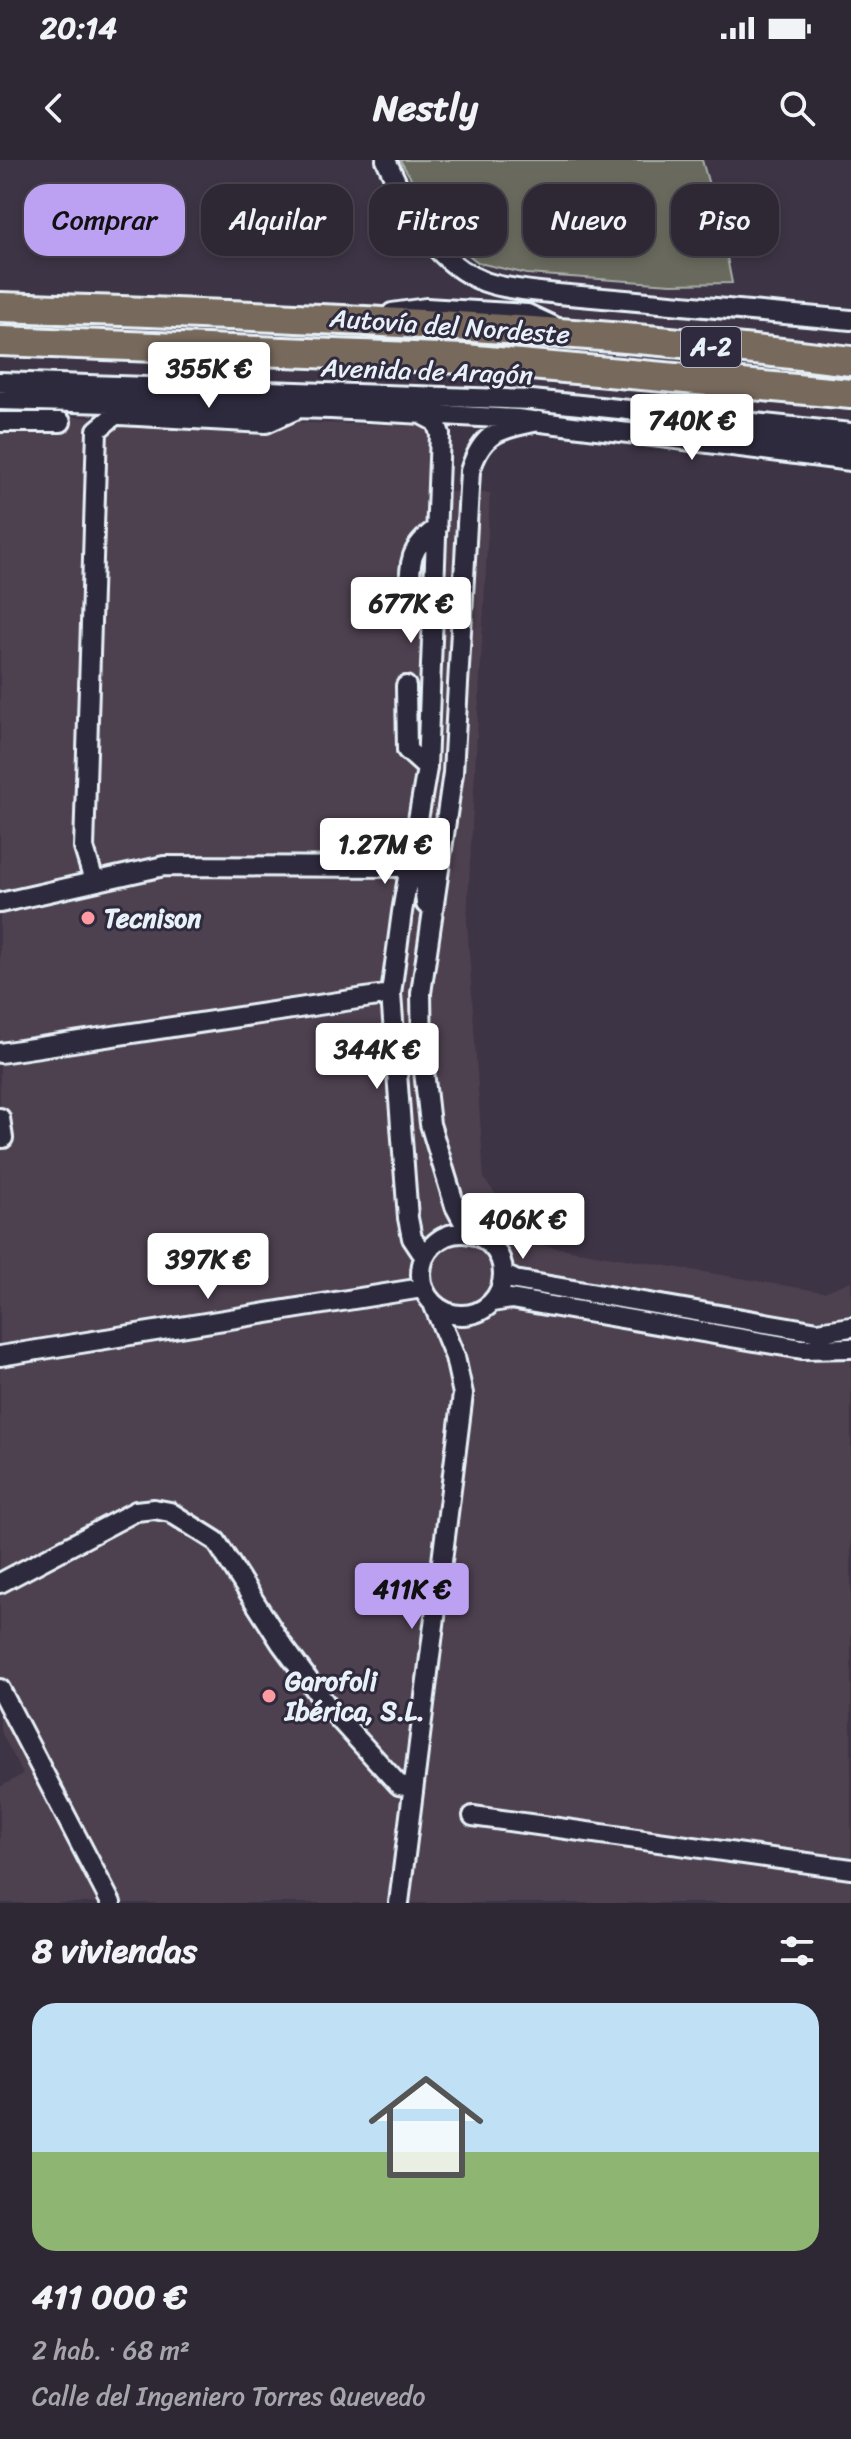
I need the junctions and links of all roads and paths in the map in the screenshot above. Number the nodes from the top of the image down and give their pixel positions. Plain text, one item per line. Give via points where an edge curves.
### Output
1 (386, 160) edge
2 (0, 307) edge
3 (851, 320) edge
4 (0, 341) edge
5 (851, 361) edge
6 (0, 382) edge
7 (851, 394) edge
8 (0, 400) edge
9 (532, 400) junction
10 (108, 409) junction
11 (419, 413) junction
12 (538, 421) junction
13 (0, 422) edge
14 (61, 422) dead end
15 (851, 433) edge
16 (851, 447) edge
17 (851, 461) edge
18 (437, 528) junction
19 (410, 608) dead end
20 (406, 686) dead end
21 (427, 768) junction
22 (409, 867) junction
23 (94, 881) junction
24 (0, 903) edge
25 (428, 936) junction
26 (391, 994) junction
27 (0, 1053) edge
28 (0, 1118) edge
29 (3, 1138) dead end
30 (470, 1234) junction
31 (424, 1256) junction
32 (503, 1274) junction
33 (422, 1288) junction
34 (492, 1302) junction
35 (434, 1306) junction
36 (472, 1314) junction
37 (851, 1327) edge
38 (851, 1348) edge
39 (0, 1356) edge
40 (455, 1357) junction
41 (0, 1583) edge
42 (0, 1689) edge
43 (413, 1787) junction
44 (473, 1816) dead end
45 (851, 1869) edge
46 (111, 1903) edge
47 (399, 1903) edge

1 - 3 street via 418,226 436,250 485,282 558,294
2 - 5 highway, Autovía del Nordeste / A-2 via 352,319
4 - 7 highway, Autovía del Nordeste / A-2 via 465,359
6 - 9 street, Avenida de Aragón
8 - 10 street
9 - 15 street, Avenida de Aragón
9 - 16 street
10 - 11 street
10 - 23 street via 97,430 84,848
11 - 12 street
11 - 18 street via 436,422 440,434
12 - 17 street
12 - 25 street via 489,436 470,471 453,773
13 - 14 street
18 - 19 street via 415,547
18 - 21 street
20 - 21 street via 407,750
21 - 22 street
22 - 23 street via 164,866
22 - 25 street via 423,871
22 - 26 street
23 - 24 street
25 - 30 street via 421,993 430,1124 455,1206
26 - 27 street
26 - 31 street via 408,1218 412,1238
28 - 29 street
30 - 31 street via 438,1240
30 - 32 street via 497,1252
31 - 33 street
32 - 34 street
32 - 37 street via 818,1332
33 - 35 street
33 - 39 street
34 - 36 street
34 - 38 street via 511,1299 802,1349
35 - 36 street via 448,1314
35 - 40 street
36 - 40 street
40 - 43 street via 463,1394
41 - 43 street via 136,1511 170,1512 216,1541 329,1708 399,1785
42 - 46 street
43 - 47 street
44 - 45 street

